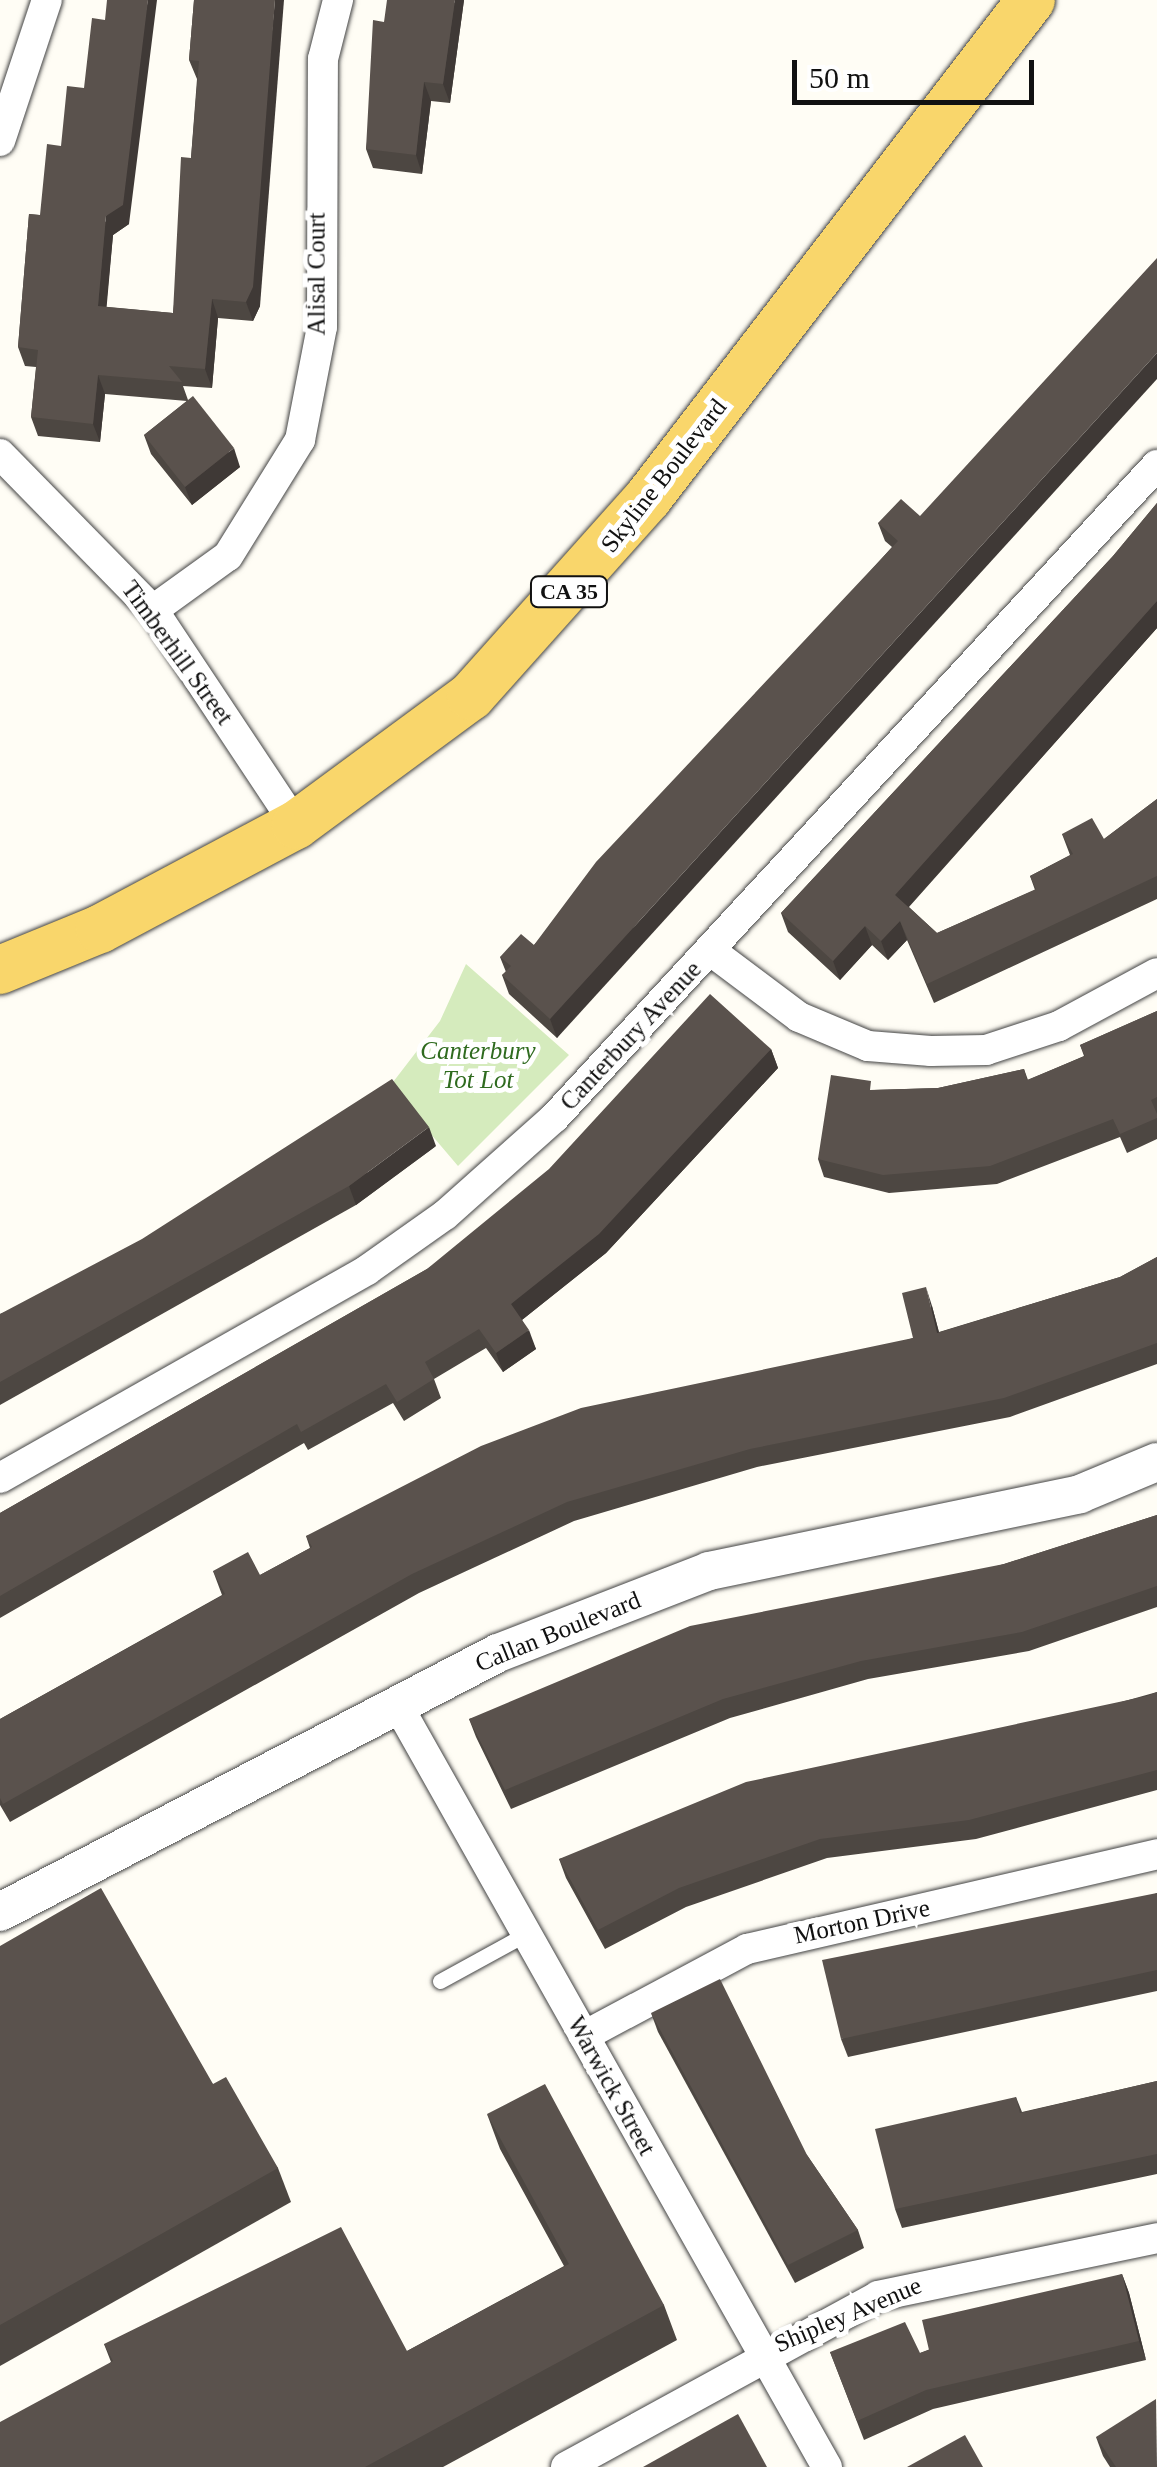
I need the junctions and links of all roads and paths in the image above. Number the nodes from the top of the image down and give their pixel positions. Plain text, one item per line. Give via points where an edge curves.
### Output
1 (48, 0) edge
2 (338, 0) edge
3 (1031, 0) edge
4 (0, 141) edge
5 (0, 454) edge
6 (1157, 465) edge
7 (153, 610) junction
8 (296, 825) junction
9 (712, 952) junction
10 (0, 970) edge
11 (1157, 973) edge
12 (1157, 1462) edge
13 (0, 1478) edge
14 (398, 1704) junction
15 (1157, 1854) edge
16 (2, 1905) edge
17 (526, 1934) junction
18 (440, 1981) dead end
19 (584, 2036) junction
20 (1157, 2238) edge
21 (761, 2352) junction
22 (566, 2467) edge
23 (827, 2467) edge

1 - 4 street
2 - 7 street, Alisal Court via 323,59 322,326 300,440 228,556
3 - 8 main road, Skyline Boulevard / CA 35 via 562,600 470,696
5 - 7 street, Timberhill Street
6 - 9 street, Canterbury Avenue
7 - 8 street, Timberhill Street
8 - 10 main road, Skyline Boulevard / CA 35 via 100,929
9 - 11 street via 799,1016 868,1046 931,1051 986,1050 1060,1026
9 - 13 street, Canterbury Avenue via 554,1118 445,1215 367,1270
12 - 14 street, Callan Boulevard via 1080,1494 710,1571 498,1653
14 - 16 street, Callan Boulevard
14 - 17 street, Warwick Street
15 - 19 street, Morton Drive via 747,1948
17 - 18 lane
17 - 19 street, Warwick Street
19 - 21 street, Warwick Street
20 - 21 street, Shipley Avenue via 928,2280
21 - 22 street, Shipley Avenue
21 - 23 street, Warwick Street

